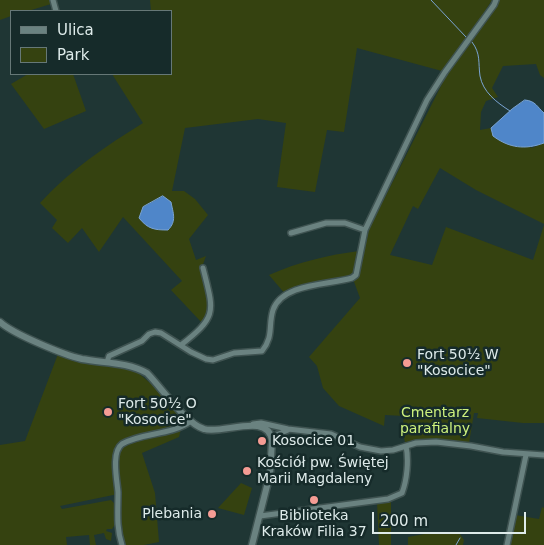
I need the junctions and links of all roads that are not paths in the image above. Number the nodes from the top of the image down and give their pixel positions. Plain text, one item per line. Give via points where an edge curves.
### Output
1 (496, 0) edge
2 (365, 230) junction
3 (291, 233) dead end
4 (203, 268) dead end
5 (0, 322) edge
6 (180, 345) junction
7 (107, 362) junction
8 (191, 421) junction
9 (252, 424) junction
10 (288, 429) junction
11 (272, 437) junction
12 (406, 446) junction
13 (526, 455) junction
14 (544, 455) edge
15 (260, 516) junction
16 (122, 545) edge
17 (252, 545) edge
18 (507, 545) edge

1 - 2 street via 427,100
2 - 3 street via 345,223 326,223
2 - 6 street via 356,275 300,288 284,297 273,310 269,341 262,351 234,353 213,360 200,357
4 - 6 street via 212,309 202,328
5 - 7 street via 15,333 80,359
6 - 7 street via 155,332 109,356
7 - 8 street via 147,373
8 - 9 street via 204,430 214,431
8 - 16 street via 182,427 134,440 118,448 117,522
9 - 10 street
9 - 11 street via 262,427
10 - 11 street
10 - 12 street via 331,434 371,449 393,450
11 - 15 street via 270,474
12 - 13 street via 446,443
12 - 15 street via 408,453 402,493 388,499
13 - 14 street
13 - 18 street
15 - 17 street

